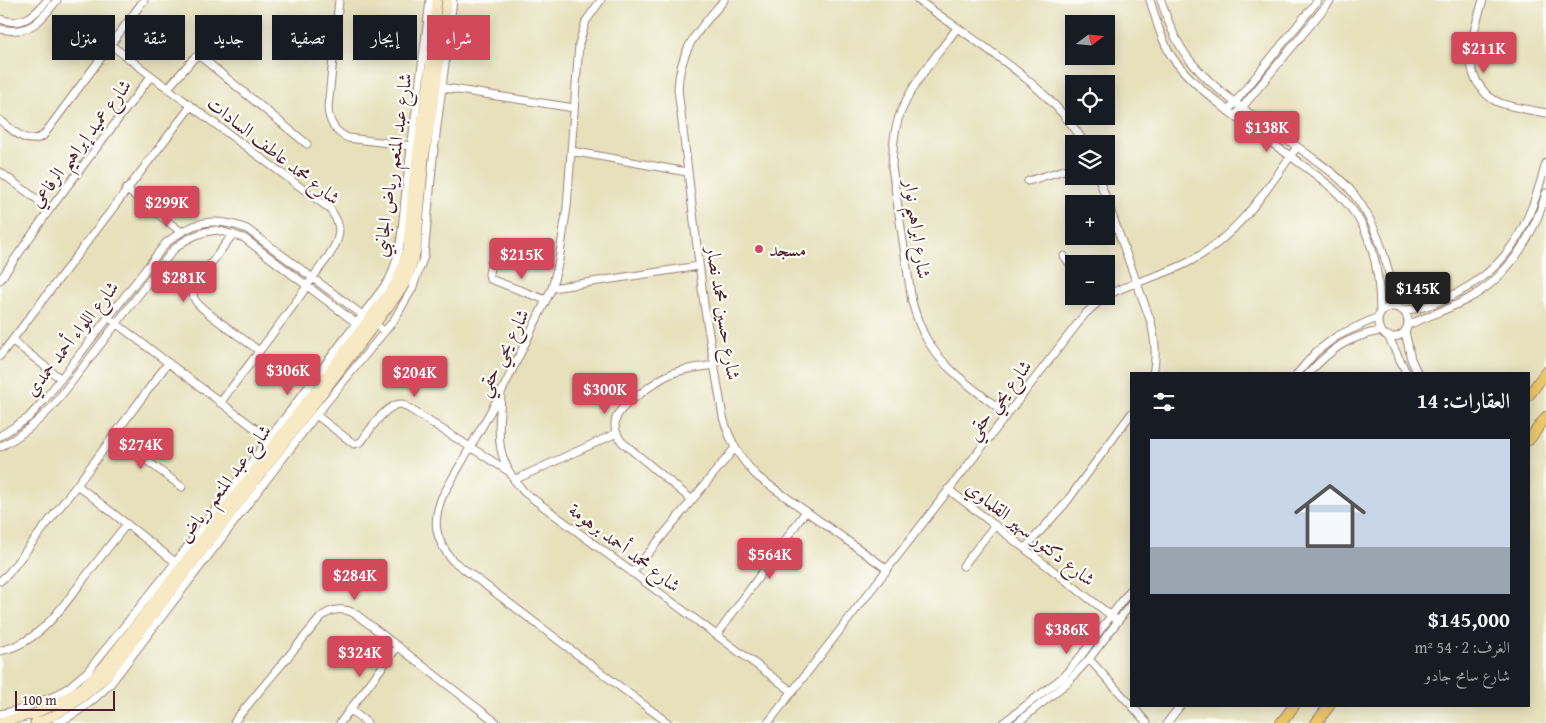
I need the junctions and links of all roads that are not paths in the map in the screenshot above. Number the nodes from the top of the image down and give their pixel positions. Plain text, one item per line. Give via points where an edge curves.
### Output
1 (47, 0) edge
2 (57, 0) edge
3 (144, 0) edge
4 (339, 0) edge
5 (430, 0) edge
6 (437, 0) edge
7 (446, 0) edge
8 (453, 0) edge
9 (601, 0) edge
10 (724, 0) edge
11 (918, 0) edge
12 (1150, 0) edge
13 (1161, 0) edge
14 (1317, 0) edge
15 (1331, 0) edge
16 (1483, 0) edge
17 (1326, 6) junction
18 (0, 19) edge
19 (958, 28) junction
20 (0, 29) edge
21 (115, 40) edge
22 (115, 48) edge
23 (100, 60) edge
24 (151, 76) junction
25 (439, 87) junction
26 (168, 88) junction
27 (1234, 102) junction
28 (191, 106) junction
29 (1242, 107) junction
30 (574, 108) junction
31 (1228, 111) junction
32 (1546, 113) edge
33 (1235, 116) junction
34 (0, 120) edge
35 (1078, 135) edge
36 (306, 144) dead end
37 (412, 146) junction
38 (1296, 146) junction
39 (572, 151) junction
40 (1290, 156) junction
41 (1546, 163) edge
42 (1065, 170) edge
43 (0, 172) edge
44 (687, 172) junction
45 (1028, 181) dead end
46 (1101, 185) edge
47 (126, 189) junction
48 (1546, 193) edge
49 (50, 209) junction
50 (180, 231) junction
51 (234, 234) junction
52 (491, 263) dead end
53 (699, 266) junction
54 (313, 278) junction
55 (0, 280) edge
56 (1137, 283) junction
57 (308, 286) junction
58 (408, 287) junction
59 (552, 288) junction
60 (1115, 291) edge
61 (1393, 291) junction
62 (1380, 296) junction
63 (546, 300) junction
64 (1092, 305) edge
65 (1400, 308) junction
66 (1379, 316) junction
67 (109, 318) junction
68 (368, 319) junction
69 (117, 324) junction
70 (362, 327) junction
71 (1406, 328) junction
72 (1380, 330) junction
73 (384, 331) junction
74 (1388, 336) junction
75 (377, 339) junction
76 (13, 341) junction
77 (1408, 349) junction
78 (259, 351) junction
79 (1396, 353) junction
80 (0, 356) edge
81 (168, 363) junction
82 (715, 365) junction
83 (1153, 372) edge
84 (1299, 372) edge
85 (1310, 372) edge
86 (1406, 372) edge
87 (1417, 372) edge
88 (1546, 372) edge
89 (340, 378) junction
90 (61, 379) junction
91 (501, 393) junction
92 (1530, 393) edge
93 (220, 402) junction
94 (1006, 414) junction
95 (316, 415) junction
96 (1130, 416) edge
97 (1546, 417) edge
98 (617, 433) junction
99 (0, 436) edge
100 (114, 436) junction
101 (268, 439) junction
102 (1530, 439) edge
103 (470, 446) junction
104 (0, 447) edge
105 (734, 449) junction
106 (508, 472) junction
107 (514, 480) junction
108 (77, 485) junction
109 (182, 487) dead end
110 (948, 489) junction
111 (692, 500) junction
112 (806, 511) junction
113 (127, 524) junction
114 (995, 525) junction
115 (1025, 548) junction
116 (963, 566) dead end
117 (887, 569) junction
118 (184, 570) junction
119 (632, 572) junction
120 (0, 581) edge
121 (1130, 589) edge
122 (1130, 605) edge
123 (1111, 615) junction
124 (1118, 621) junction
125 (717, 635) junction
126 (398, 646) junction
127 (0, 651) edge
128 (1089, 659) junction
129 (121, 664) junction
130 (1065, 680) junction
131 (793, 692) junction
132 (1130, 704) edge
133 (1133, 707) edge
134 (1179, 707) edge
135 (1293, 707) edge
136 (1328, 707) edge
137 (350, 710) junction
138 (0, 714) edge
139 (0, 722) edge
140 (38, 723) edge
141 (56, 723) edge
142 (234, 723) edge
143 (340, 723) edge
144 (368, 723) edge
145 (497, 723) edge
146 (668, 723) edge
147 (768, 723) edge
148 (1003, 723) edge
149 (1017, 723) edge
150 (1147, 723) edge
151 (1166, 723) edge
152 (1282, 723) edge
153 (1316, 723) edge

1 - 18 street via 30,18 21,22
2 - 20 street via 34,25 12,32
3 - 21 street
4 - 37 street via 328,108 331,123 348,138
5 - 37 street, شارع عبد المنعم رياض الجانبي
6 - 68 street, شارع عبد المنعم رياض via 413,183 408,248 394,286
7 - 25 street, شارع عبد المنعم رياض
8 - 25 street, شارع عبد المنعم رياض الجانبي
9 - 30 street, شارع يحي حقي via 581,32
10 - 44 street, شارع حسين محمد نصار via 692,39 679,70 679,106
11 - 19 street
12 - 31 street via 1159,30 1173,58 1198,86
13 - 27 street via 1176,38 1193,64
14 - 17 street
14 - 27 street
15 - 17 street
16 - 32 street via 1469,54 1476,83 1498,102
17 - 29 street
19 - 35 street via 1045,95
19 - 94 street, شارع ابراهيم نوار via 903,106 896,126 892,167 912,302 926,340 952,370
22 - 24 street, شارع محمد عاطف السادات
23 - 34 street via 43,136 31,140 23,138
24 - 26 street, شارع محمد عاطف السادات
24 - 49 street, شارع عميد إبراهيم الرفاعي
25 - 30 street
25 - 58 street, شارع عبد المنعم رياض via 424,158 416,250
26 - 28 street, شارع محمد عاطف السادات
26 - 36 street via 195,57 201,57
27 - 29 street
27 - 31 street
28 - 47 street
28 - 54 street, شارع محمد عاطف السادات via 336,216 339,235 336,244
29 - 33 street
29 - 38 street
30 - 39 street, شارع يحي حقي
31 - 33 street
33 - 40 street
37 - 68 street, شارع عبد المنعم رياض الجانبي via 396,265
38 - 40 street, شارع يحي حقي
38 - 61 street via 1335,175 1366,211 1377,233
39 - 44 street
39 - 59 street, شارع يحي حقي via 564,233
40 - 56 street, شارع يحي حقي via 1249,212 1221,241 1188,262
40 - 62 street via 1328,184 1358,216 1368,237
41 - 65 street via 1524,227 1497,264 1471,285 1449,297 1418,308
42 - 45 street
43 - 49 street
44 - 53 street, شارع حسين محمد نصار
46 - 56 street
47 - 50 street
47 - 76 street
48 - 71 street via 1524,244 1499,276 1470,298
49 - 55 street, شارع عميد إبراهيم الرفاعي
50 - 54 street, شارع اللواء أحمد حمدي via 203,223 232,223 255,234
50 - 67 street, شارع اللواء أحمد حمدي via 166,243
51 - 57 street, شارع اللواء أحمد حمدي
51 - 69 street, شارع اللواء أحمد حمدي via 218,230 205,232 183,242
51 - 78 street via 195,285 194,299
52 - 63 street via 490,279
53 - 59 street
53 - 82 street, شارع حسين محمد نصار
54 - 57 street, شارع محمد عاطف السادات
54 - 68 street, شارع اللواء أحمد حمدي
56 - 60 street, شارع يحي حقي
56 - 83 street via 1155,341
57 - 70 street, شارع اللواء أحمد حمدي
57 - 78 street, شارع محمد عاطف السادات
58 - 68 street, شارع عبد المنعم رياض
58 - 73 street via 394,320
59 - 63 street, شارع يحي حقي
61 - 62 street via 1388,296
61 - 65 street
62 - 66 street
63 - 91 street, شارع يحي حقي
64 - 94 street, شارع يحي حقي
65 - 66 street via 1386,308
65 - 71 street via 1407,316
66 - 72 street
66 - 84 street via 1331,339
67 - 69 street
67 - 90 street, شارع اللواء أحمد حمدي
68 - 70 street, شارع عبد المنعم رياض
68 - 73 street, شارع اللواء أحمد حمدي
69 - 81 street
69 - 104 street, شارع اللواء أحمد حمدي via 40,419 19,437
70 - 75 street, شارع اللواء أحمد حمدي
70 - 89 street, شارع عبد المنعم رياض
70 - 101 street
70 - 118 street, شارع عبد المنعم رياض
71 - 74 street via 1397,337
71 - 77 street
72 - 74 street
72 - 85 street via 1341,343
73 - 75 street
74 - 79 street
75 - 89 street
76 - 80 street
76 - 90 street
77 - 79 street
77 - 87 street
78 - 93 street, شارع محمد عاطف السادات
79 - 86 street
81 - 93 street
81 - 100 street
82 - 98 street via 681,370 658,381 621,408 615,420
82 - 105 street, شارع حسين محمد نصار via 723,417
88 - 92 main road
89 - 95 street
89 - 118 street, شارع عبد المنعم رياض
90 - 99 street, شارع اللواء أحمد حمدي via 28,418
91 - 103 street, شارع يحي حقي
91 - 106 street, شارع محمد أحمد برهومة via 498,437
93 - 101 street
94 - 110 street, شارع يحي حقي
95 - 103 street via 357,444 390,407 402,404
95 - 118 street
96 - 115 street via 1065,504
97 - 102 main road
98 - 107 street
98 - 111 street via 626,445
100 - 108 street
100 - 109 street
101 - 118 street
103 - 106 street
103 - 146 street, شارع يحي حقي via 437,510 438,537 444,550 452,560
105 - 111 street
105 - 112 street, شارع حسين محمد نصار via 758,477
106 - 107 street, شارع محمد أحمد برهومة
107 - 119 street, شارع محمد أحمد برهومة via 524,492
108 - 113 street
108 - 120 street
110 - 114 street, شارع دكتور سهير القلماوي
110 - 117 street, شارع يحي حقي
111 - 119 street
112 - 117 street, شارع حسين محمد نصار
112 - 125 street
113 - 118 street
113 - 127 street via 50,622 16,646
114 - 115 street, شارع دكتور سهير القلماوي
114 - 116 street
115 - 123 street, شارع دكتور سهير القلماوي
117 - 131 street, شارع يحي حقي
118 - 129 street, شارع عبد المنعم رياض
118 - 138 street via 79,680 44,700
118 - 139 street, شارع عبد المنعم رياض via 83,687 47,708
119 - 125 street, شارع محمد أحمد برهومة
121 - 123 street
122 - 124 street
123 - 124 street, شارع دكتور سهير القلماوي
123 - 130 street
124 - 128 street
125 - 131 street, شارع محمد أحمد برهومة
126 - 137 street
126 - 142 street via 353,612 344,609 329,611
126 - 145 street
128 - 130 street
128 - 132 street
129 - 140 street, شارع عبد المنعم رياض via 65,710
129 - 141 street via 112,683 96,698
130 - 148 street
130 - 149 street
131 - 147 street, شارع يحي حقي
133 - 150 street
134 - 151 street
135 - 152 main road
136 - 153 main road
137 - 143 street
137 - 144 street

